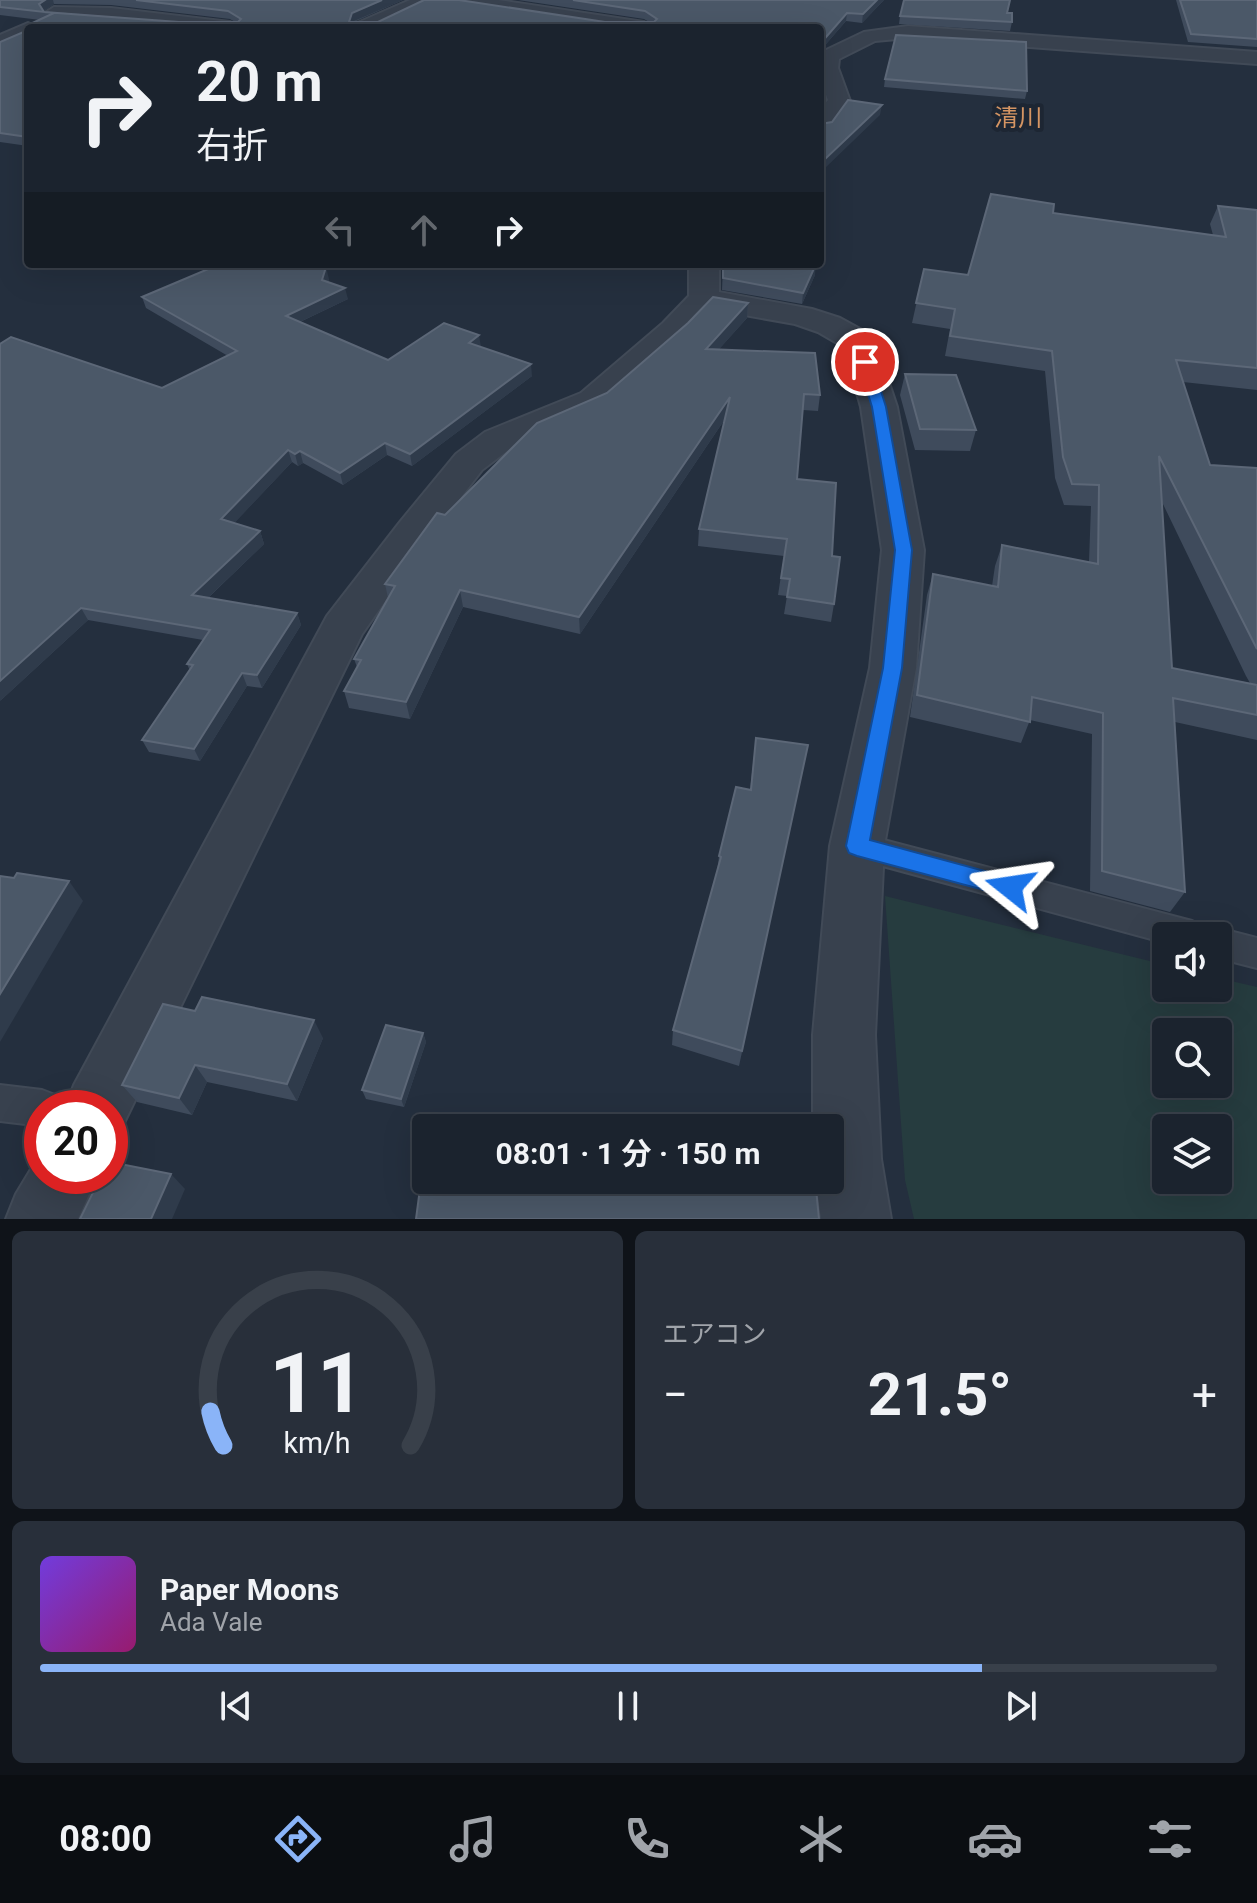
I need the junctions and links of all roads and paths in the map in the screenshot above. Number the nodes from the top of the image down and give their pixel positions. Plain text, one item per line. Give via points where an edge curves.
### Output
1 (426, 0) edge
2 (461, 0) edge
3 (61, 6) edge
4 (35, 24) edge
5 (196, 24) edge
6 (371, 24) edge
7 (618, 24) edge
8 (24, 31) edge
9 (0, 43) edge
10 (824, 55) edge
11 (1257, 58) edge
12 (824, 120) edge
13 (704, 281) edge
14 (857, 846) junction
15 (1152, 925) edge
16 (1232, 947) edge
17 (1257, 953) edge
18 (106, 1090) edge
19 (0, 1103) edge
20 (24, 1106) edge
21 (54, 1194) edge
22 (41, 1219) edge
23 (856, 1219) edge

1 - 6 street
2 - 7 street
3 - 4 street
3 - 5 street
8 - 9 street
10 - 11 street via 871,36 908,32
10 - 12 street via 839,101
13 - 14 street via 850,337 865,362 879,407 903,550 893,668
13 - 18 street via 664,339 593,400 498,440 469,462 343,627
14 - 15 lane
14 - 23 street via 844,1035 847,1159
16 - 17 lane
19 - 20 lane
21 - 22 street

